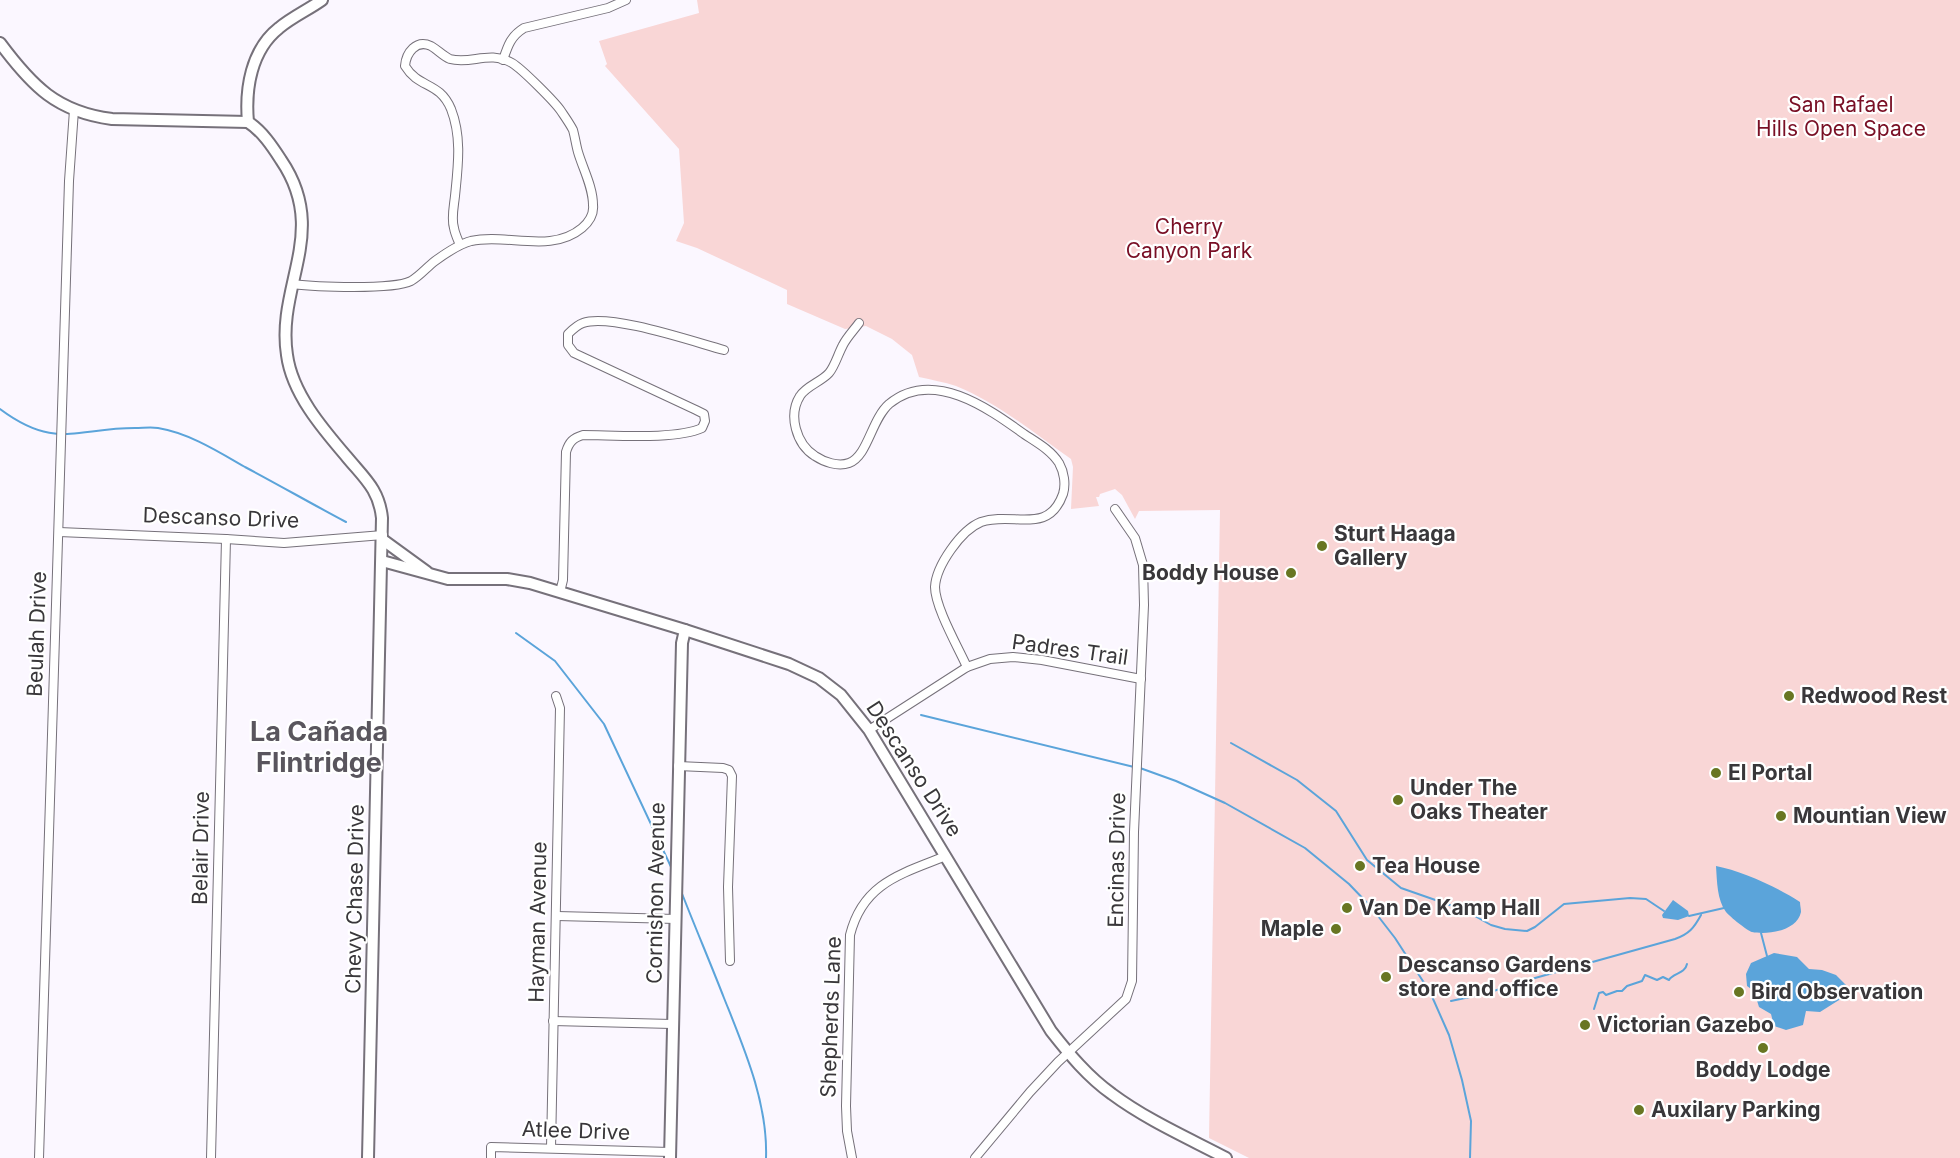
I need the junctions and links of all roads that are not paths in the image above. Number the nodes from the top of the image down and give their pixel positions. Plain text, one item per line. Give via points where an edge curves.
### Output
1 (322, 0) edge
2 (626, 0) edge
3 (0, 43) edge
4 (503, 60) junction
5 (74, 110) junction
6 (248, 122) junction
7 (460, 245) junction
8 (293, 284) junction
9 (859, 323) dead end
10 (724, 350) dead end
11 (1114, 509) dead end
12 (59, 532) junction
13 (226, 538) junction
14 (383, 538) junction
15 (382, 561) junction
16 (427, 572) junction
17 (560, 592) junction
18 (685, 630) junction
19 (968, 667) junction
20 (1142, 679) junction
21 (556, 696) dead end
22 (869, 730) junction
23 (678, 766) junction
24 (946, 856) junction
25 (556, 916) junction
26 (676, 919) junction
27 (730, 961) dead end
28 (553, 1021) junction
29 (672, 1024) junction
30 (1068, 1053) junction
31 (551, 1148) junction
32 (670, 1155) edge
33 (39, 1158) edge
34 (211, 1158) edge
35 (368, 1158) edge
36 (491, 1158) edge
37 (852, 1158) edge
38 (975, 1158) edge
39 (1226, 1158) edge

1 - 6 street via 279,28 264,45 248,82
2 - 4 street via 524,28 509,42
3 - 5 street via 26,75 59,103
4 - 7 street via 453,60 425,44 415,46 405,58 409,73 444,96 458,134 453,227
4 - 7 street via 522,71 560,108 572,129 594,206 582,228 568,237 484,240
5 - 6 street via 112,119
5 - 12 street, Beulah Drive
6 - 8 street, Chevy Chase Drive via 285,165 298,197 302,237
7 - 8 street via 401,284
8 - 14 street, Chevy Chase Drive via 285,340 295,382 320,422 372,485 380,504
9 - 19 street via 830,373 801,394 795,426 807,451 821,460 848,464 866,446 879,416 890,404 904,394 938,390 978,404 1007,421 1048,451 1064,476 1065,490 1053,513 1043,518 980,523 956,543 943,563 936,584 938,601
10 - 17 street via 608,321 584,322 568,334 568,345 574,353 704,414 705,421 702,428 693,432 583,435 569,443
11 - 20 street, Encinas Drive via 1135,538 1143,565
12 - 13 street, Descanso Drive
12 - 33 street, Beulah Drive
13 - 14 street, Descanso Drive via 284,543
13 - 34 street, Belair Drive
14 - 15 street, Chevy Chase Drive
14 - 16 street
15 - 16 street, Descanso Drive
15 - 35 street, Chevy Chase Drive
16 - 17 street, Descanso Drive via 448,579 520,580
17 - 18 street, Descanso Drive
18 - 22 street, Descanso Drive via 789,664 819,678 841,695
18 - 23 street, Cornishon Avenue
19 - 20 street, Padres Trail via 990,659 1013,657
19 - 22 street, Padres Trail
20 - 30 street, Encinas Drive via 1132,981 1126,999
21 - 25 street, Hayman Avenue via 560,708
22 - 24 street, Descanso Drive
23 - 26 street, Cornishon Avenue
23 - 27 street via 723,768 732,776
24 - 30 street, Descanso Drive
24 - 37 street, Shepherds Lane via 878,888 868,896 855,918 850,935 846,1106
25 - 26 street
25 - 28 street, Hayman Avenue
26 - 29 street, Cornishon Avenue
28 - 29 street
28 - 31 street, Hayman Avenue
29 - 32 street, Cornishon Avenue
30 - 38 street, Encinas Drive
30 - 39 street, Descanso Drive via 1110,1093
31 - 32 street, Atlee Drive
31 - 36 street, Atlee Drive via 491,1147

